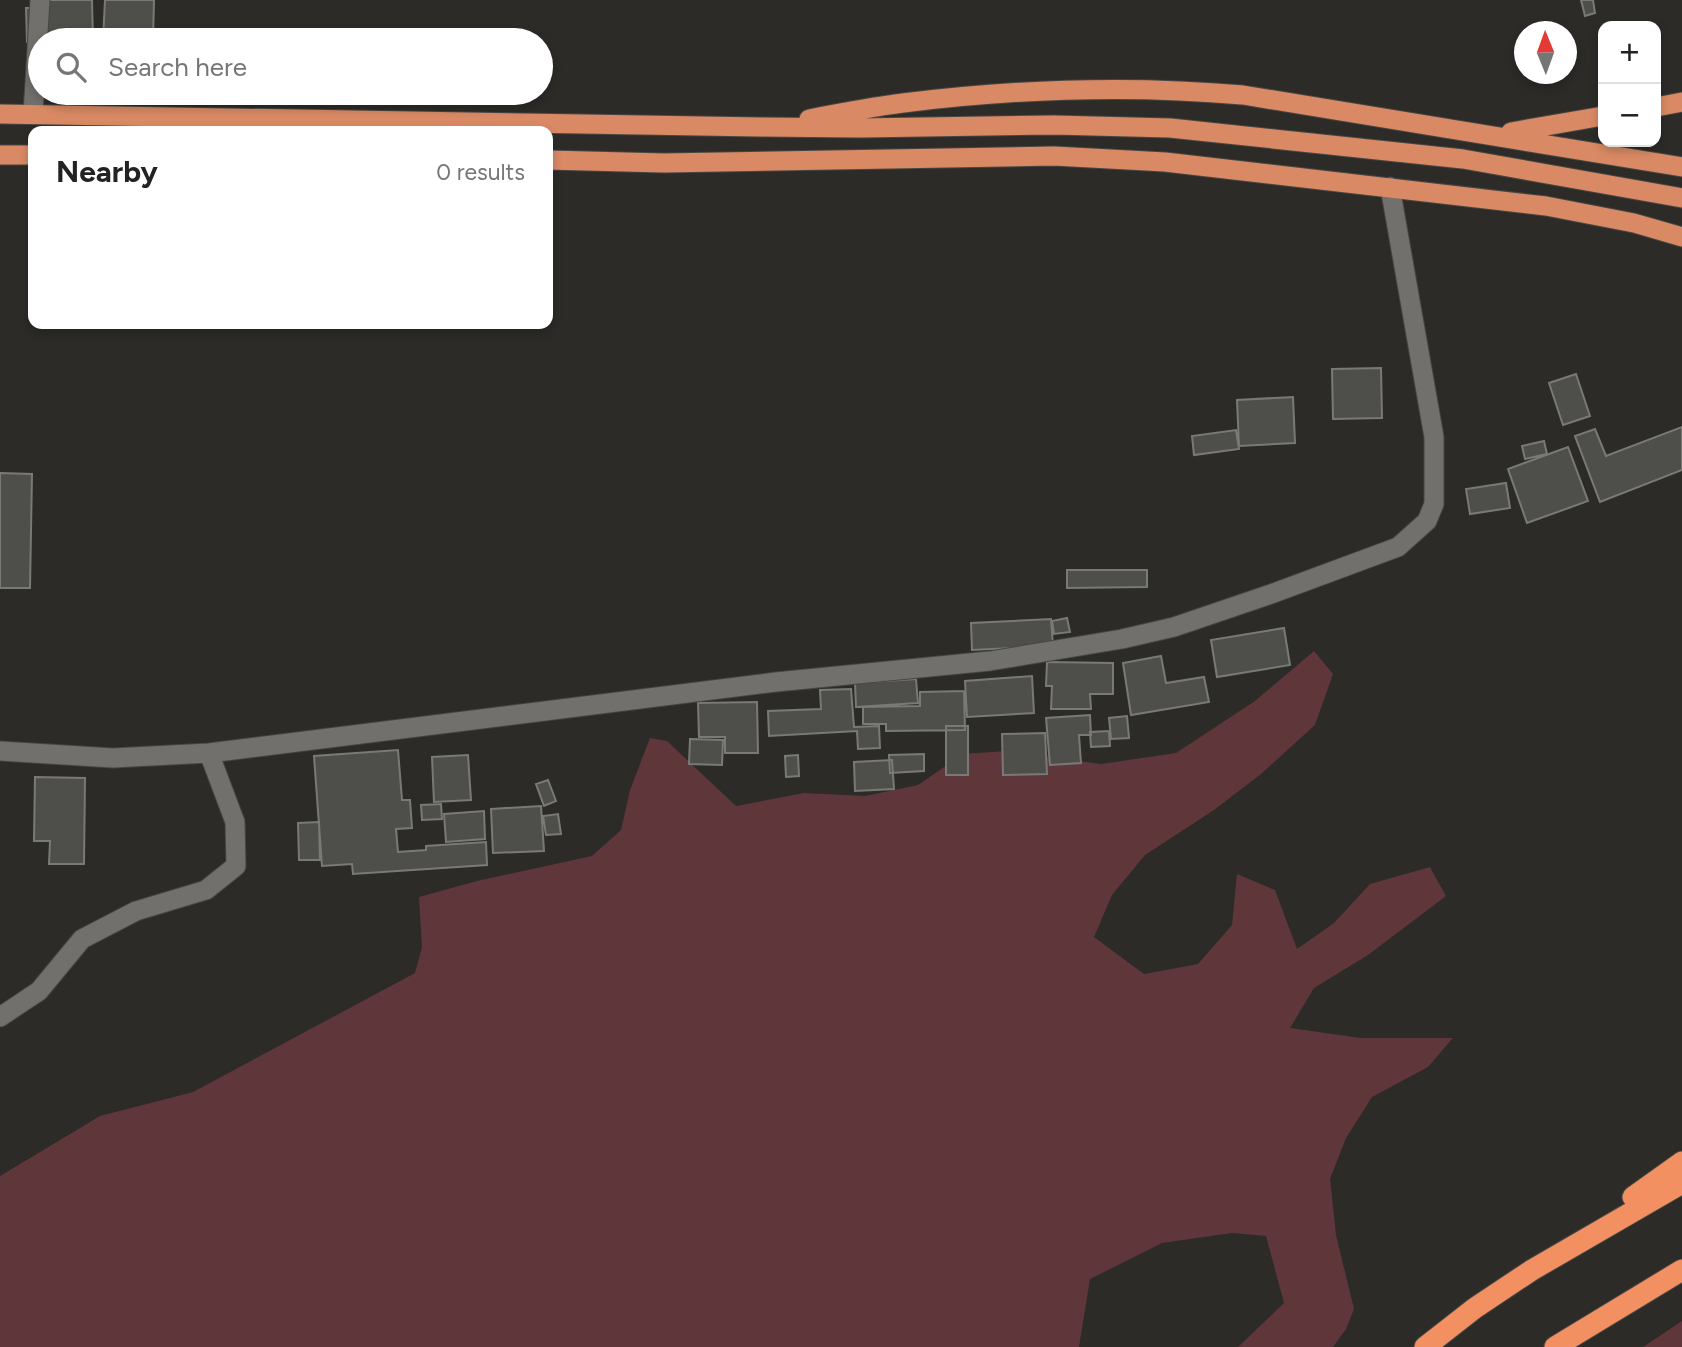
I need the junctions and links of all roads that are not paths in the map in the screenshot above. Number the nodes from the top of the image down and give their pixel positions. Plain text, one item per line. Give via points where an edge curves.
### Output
1 (40, 0) edge
2 (38, 28) edge
3 (1682, 102) edge
4 (34, 105) edge
5 (1661, 106) edge
6 (0, 114) edge
7 (33, 114) junction
8 (1598, 117) edge
9 (760, 127) junction
10 (1496, 135) junction
11 (0, 155) edge
12 (28, 155) edge
13 (553, 160) edge
14 (1682, 167) edge
15 (1390, 187) junction
16 (1682, 198) edge
17 (1682, 237) edge
18 (0, 751) edge
19 (209, 752) junction
20 (0, 1017) edge
21 (1682, 1162) edge
22 (1682, 1182) edge
23 (1532, 1270) junction
24 (1682, 1270) edge
25 (1425, 1347) edge
26 (1555, 1347) edge

1 - 2 street
3 - 5 highway
4 - 7 street
6 - 7 highway
7 - 9 highway
8 - 10 highway
9 - 10 highway via 904,103 1136,89 1243,95
9 - 16 highway via 1170,128 1463,159
10 - 14 highway
11 - 12 highway
13 - 15 highway via 1094,158
15 - 17 highway via 1546,206
15 - 19 street via 1435,457 1434,504 1427,521 1398,547 1174,627 1065,650
18 - 19 street via 113,758
19 - 20 street via 235,822 236,866 206,890 136,911 82,939 39,991
21 - 23 highway
22 - 23 highway
23 - 25 highway
24 - 26 highway

